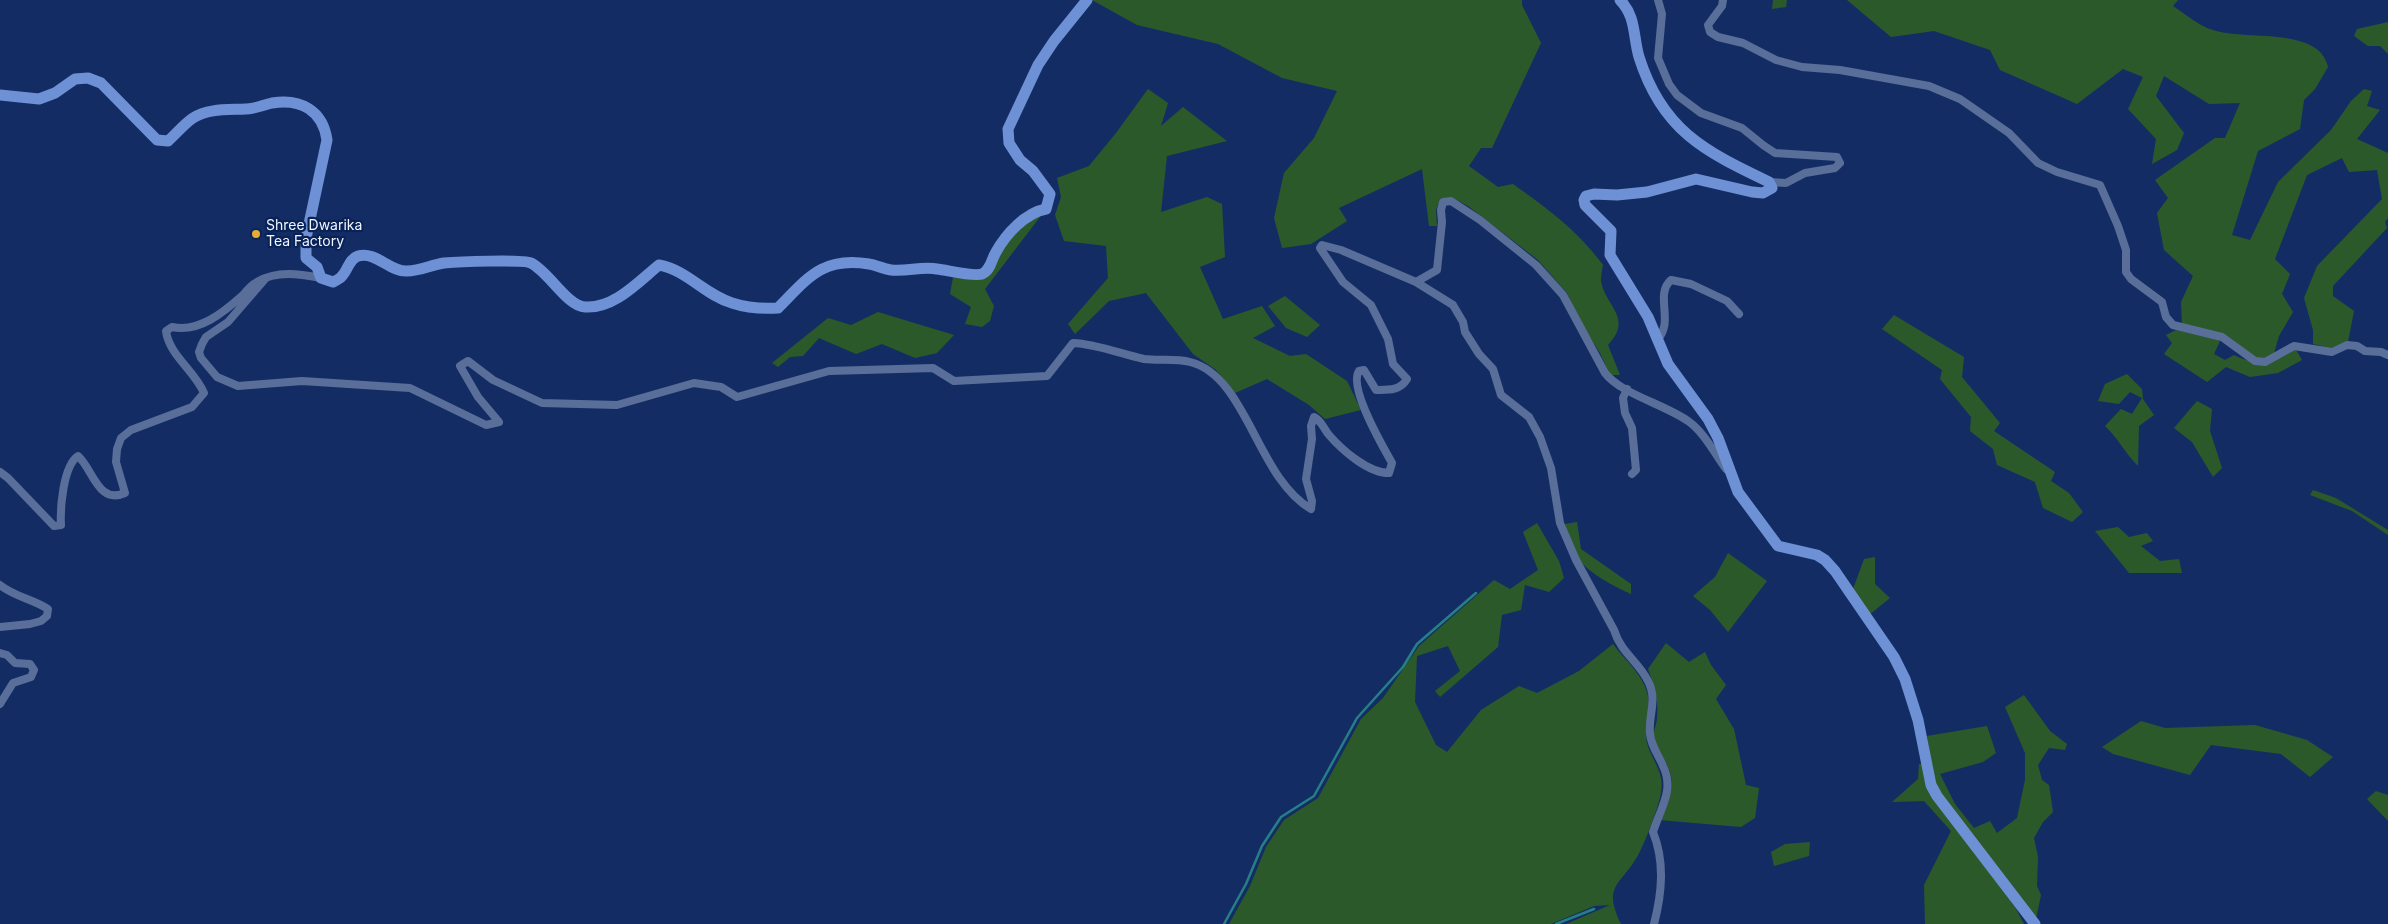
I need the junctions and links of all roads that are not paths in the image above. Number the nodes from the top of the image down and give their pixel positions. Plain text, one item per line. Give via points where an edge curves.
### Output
1 (1087, 0) edge
2 (1620, 0) edge
3 (1658, 0) edge
4 (1723, 0) edge
5 (0, 95) edge
6 (1769, 182) junction
7 (266, 278) junction
8 (321, 278) junction
9 (1416, 282) junction
10 (1738, 314) dead end
11 (1657, 340) junction
12 (2388, 355) edge
13 (1627, 389) junction
14 (0, 472) edge
15 (1632, 474) dead end
16 (1732, 476) junction
17 (0, 585) edge
18 (0, 628) edge
19 (0, 652) edge
20 (0, 704) edge
21 (1654, 924) edge
22 (2035, 924) edge

1 - 8 street via 1038,65 1008,129 1009,144 1050,194 1046,209 1034,211 1008,234 988,270 980,275 932,268 892,270 842,262 821,269 803,281 778,308 755,309 730,303 673,268 659,265 618,298 598,307 583,307 567,297 545,272 528,261 444,263 418,271 399,272 369,255 357,256 342,276 332,282
2 - 6 street via 1630,10 1636,48 1645,76 1676,125 1712,154
3 - 6 street via 1662,14 1658,58 1677,95 1701,113 1742,128 1775,152 1827,155 1837,157 1840,163 1835,168 1805,173 1786,183
4 - 12 street via 1708,25 1710,32 1718,37 1743,43 1776,60 1802,67 1840,70 1929,86 1960,99 2010,133 2038,163 2100,186 2126,250 2126,272 2162,302 2166,317 2173,325 2222,337 2255,360 2265,362 2294,346 2332,352 2347,345
5 - 8 street via 39,99 55,94 75,79 88,78 101,83 157,140 168,141 194,117 212,111 290,102 305,106 317,114 325,126 327,140 306,238 306,258 317,267
6 - 11 street via 1772,188 1764,193 1696,179 1648,192 1586,196 1585,205 1611,231 1610,254 1648,316
7 - 8 street via 298,274
7 - 9 street via 228,322 206,337 202,344 201,358 217,377 238,386 302,381 410,388 486,425 499,422 478,397 460,366 468,360 493,380 542,403 617,405 694,384 721,387 737,397 829,371 933,368 954,381 1047,376 1073,344 1146,359 1190,362 1218,377 1228,388 1278,476 1303,505 1311,509 1306,479 1314,417 1346,451 1380,473 1389,473 1392,463 1368,418 1357,375 1364,370 1376,390 1396,390 1407,380 1393,364 1388,339 1371,305 1343,282 1320,248 1322,245 1341,250
7 - 14 street via 207,321 183,329 172,326 166,331 167,340 199,381 204,393 192,408 131,430 121,438 116,462 125,493 118,496 101,490 78,456 70,464 63,490 61,525 54,526
9 - 13 street via 1437,270 1441,210 1444,202 1450,201 1480,220 1536,265 1563,295 1604,373 1613,383
9 - 21 street via 1453,305 1479,354 1493,369 1501,396 1529,417 1551,468 1554,497 1567,542 1617,641 1648,681 1654,697 1650,733 1668,785 1667,798 1653,832 1661,869 1661,898
10 - 11 street via 1727,301 1691,284 1671,280 1663,292 1665,327
11 - 16 street via 1668,364 1708,419
13 - 15 street via 1623,398 1634,444 1636,470
13 - 16 street via 1690,422
16 - 22 street via 1738,492 1778,546 1817,555 1830,566 1894,657 1918,720 1931,784 1937,796
17 - 18 street via 9,593 48,609 47,616 41,621
19 - 20 street via 15,663 30,664 34,670 31,676 13,683

